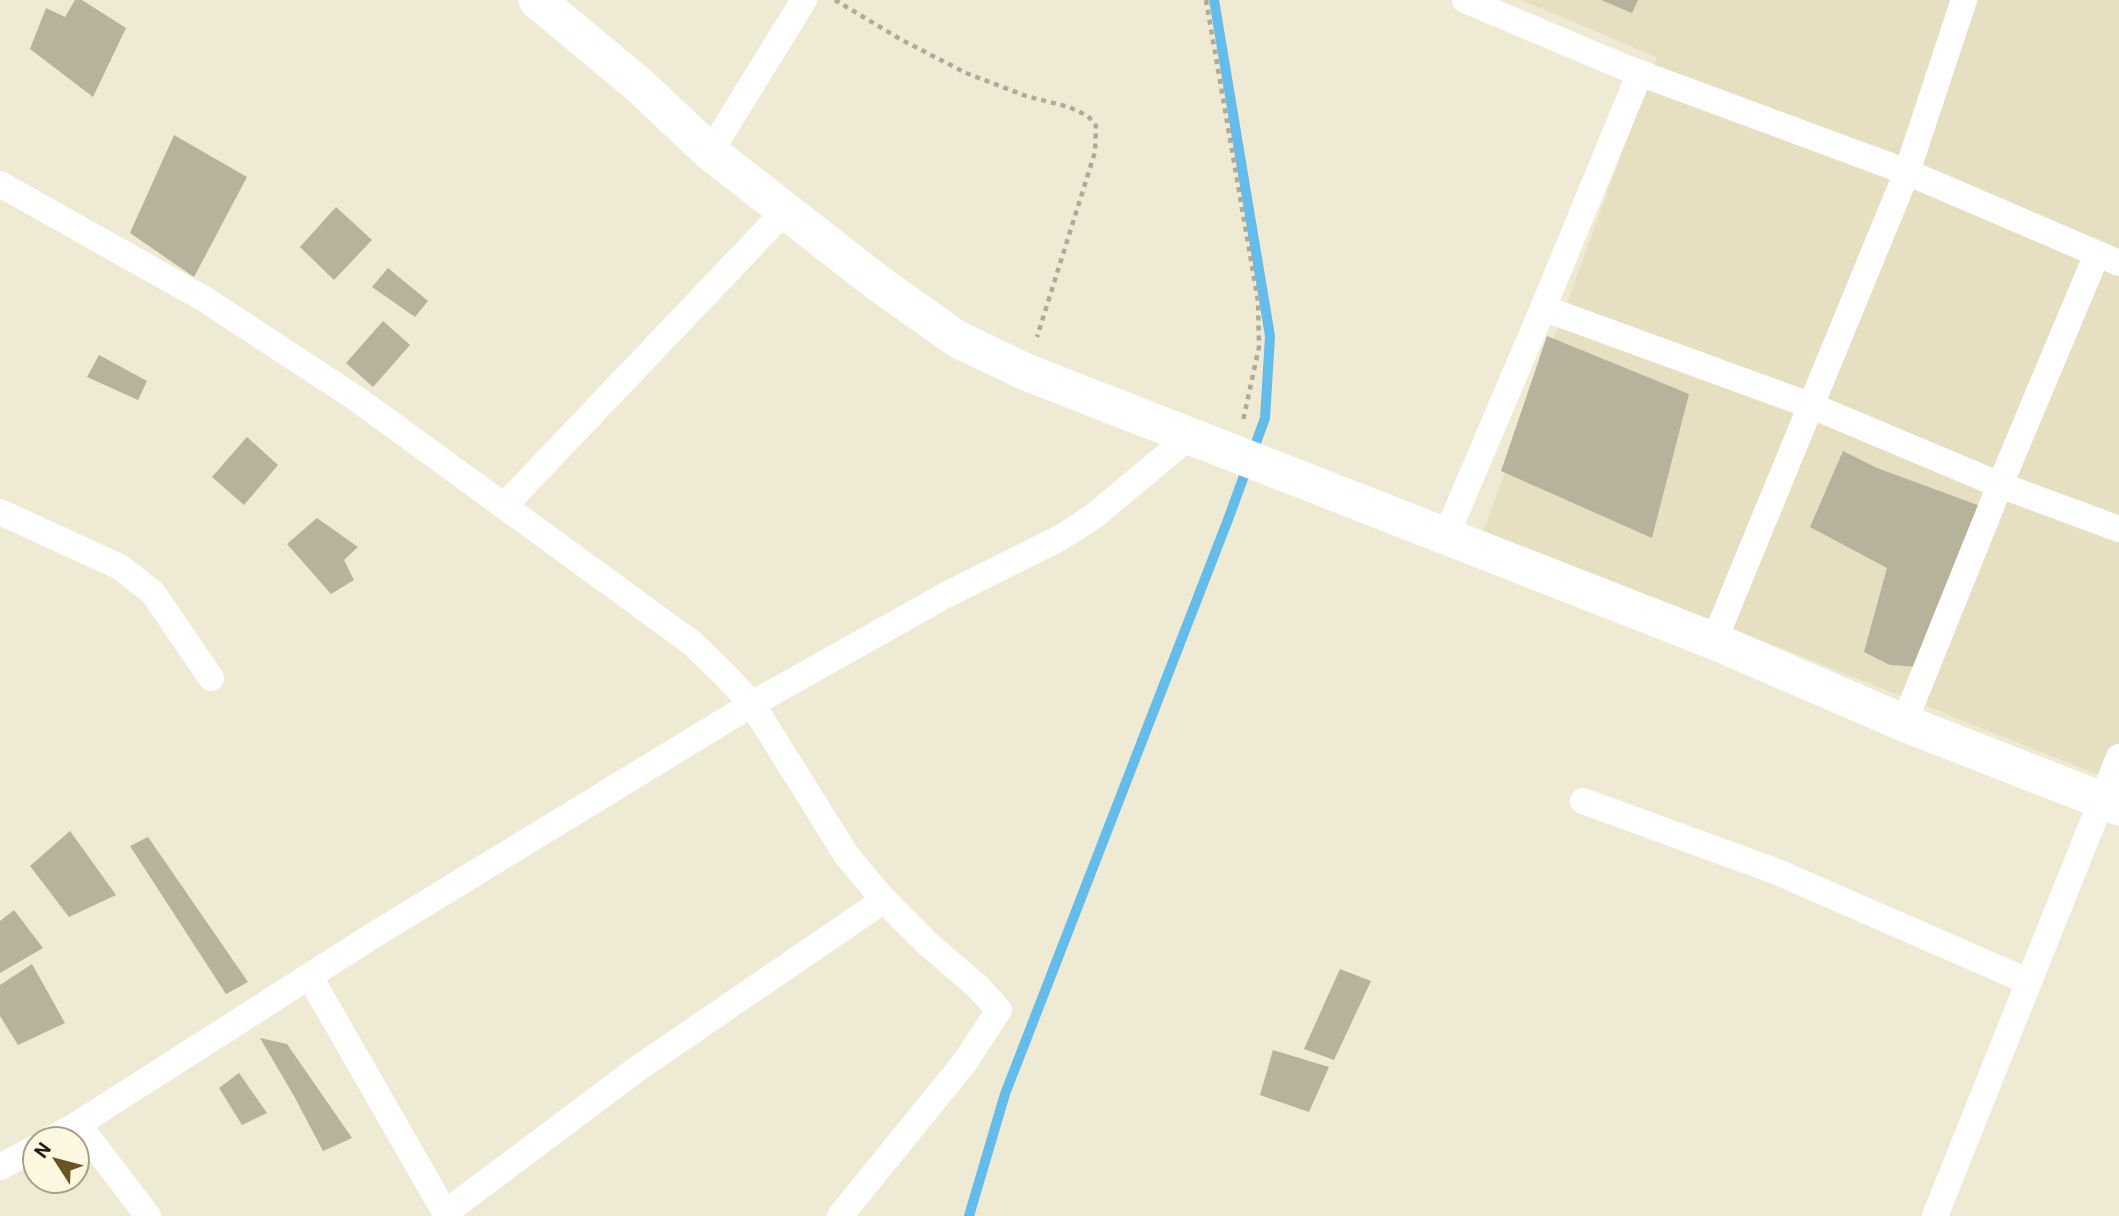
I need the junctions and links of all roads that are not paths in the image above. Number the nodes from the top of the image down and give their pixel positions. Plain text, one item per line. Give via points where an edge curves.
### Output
1 (537, 0) edge
2 (804, 0) edge
3 (1465, 0) edge
4 (1964, 0) edge
5 (1640, 72) junction
6 (710, 152) junction
7 (1907, 172) junction
8 (0, 184) edge
9 (785, 211) junction
10 (2108, 258) edge
11 (1543, 308) junction
12 (1812, 406) junction
13 (1211, 444) junction
14 (2000, 485) junction
15 (504, 506) junction
16 (0, 512) edge
17 (2119, 529) edge
18 (1446, 536) junction
19 (1714, 641) junction
20 (211, 678) dead end
21 (752, 704) junction
22 (1904, 723) junction
23 (2119, 757) edge
24 (1583, 801) dead end
25 (2110, 804) edge
26 (884, 900) junction
27 (310, 977) junction
28 (2027, 981) junction
29 (78, 1124) joint
30 (21, 1156) edge
31 (0, 1167) edge
32 (446, 1215) edge
33 (148, 1216) edge
34 (840, 1216) edge
35 (1935, 1216) edge

1 - 6 street
2 - 6 street
3 - 5 street
4 - 7 street
5 - 7 street
5 - 11 street
6 - 9 street
7 - 10 street
7 - 12 street
8 - 15 street via 206,300 357,399
9 - 13 street via 957,339 1026,372
9 - 15 street
10 - 14 street
11 - 12 street
11 - 18 street
12 - 14 street
12 - 19 street
13 - 18 street
13 - 21 street via 1062,537 946,595
14 - 17 street
14 - 22 street
15 - 21 street via 692,643
16 - 20 street via 120,567 153,593
18 - 19 street
19 - 22 street
21 - 26 street via 847,856
21 - 27 street
22 - 25 street
23 - 25 street
24 - 28 street via 1775,870
25 - 28 street
26 - 32 street via 637,1069
26 - 34 street via 999,1010 965,1062
27 - 29 street
27 - 32 street
28 - 35 street
29 - 33 street
30 - 31 street

